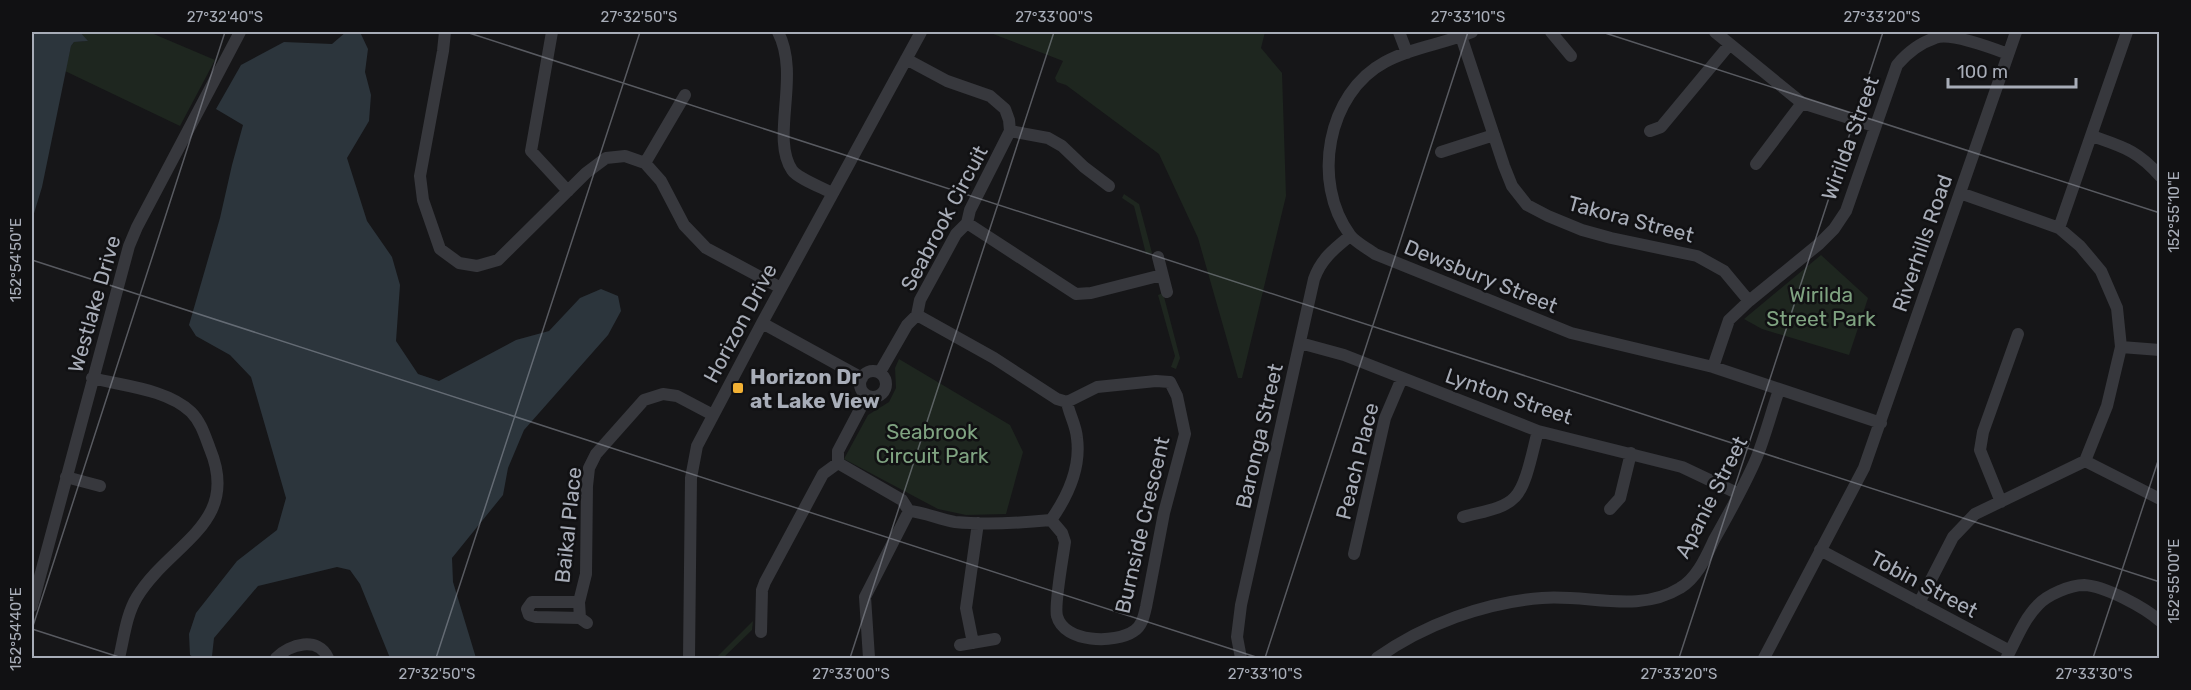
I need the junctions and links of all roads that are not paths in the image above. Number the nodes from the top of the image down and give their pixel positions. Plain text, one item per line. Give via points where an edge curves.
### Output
1 (240, 32) edge
2 (445, 32) edge
3 (552, 32) edge
4 (921, 32) edge
5 (1399, 32) edge
6 (1551, 32) edge
7 (1715, 32) edge
8 (2016, 32) edge
9 (2127, 32) edge
10 (782, 33) edge
11 (1466, 34) edge
12 (1936, 34) edge
13 (1730, 44) junction
14 (1407, 53) junction
15 (2008, 54) junction
16 (1571, 56) dead end
17 (906, 59) junction
18 (685, 95) dead end
19 (1802, 103) junction
20 (1874, 126) junction
21 (1010, 131) junction
22 (1650, 131) dead end
23 (1494, 135) junction
24 (2091, 136) junction
25 (1441, 152) dead end
26 (645, 163) junction
27 (1756, 164) dead end
28 (2160, 176) edge
29 (1109, 186) dead end
30 (568, 191) junction
31 (832, 193) junction
32 (1959, 193) junction
33 (967, 223) junction
34 (2059, 228) junction
35 (1350, 236) junction
36 (1158, 257) dead end
37 (1162, 275) junction
38 (781, 288) junction
39 (1167, 292) dead end
40 (1749, 301) junction
41 (917, 315) junction
42 (762, 323) junction
43 (2018, 334) dead end
44 (1300, 343) junction
45 (2121, 348) junction
46 (2160, 350) edge
47 (1713, 367) junction
48 (880, 372) junction
49 (92, 378) junction
50 (861, 378) junction
51 (1402, 378) junction
52 (1779, 390) junction
53 (867, 396) junction
54 (1067, 402) junction
55 (713, 415) junction
56 (1881, 423) junction
57 (1538, 431) junction
58 (1631, 453) junction
59 (2085, 461) junction
60 (838, 463) junction
61 (66, 477) junction
62 (100, 486) dead end
63 (1739, 494) junction
64 (2160, 499) edge
65 (2001, 501) junction
66 (1610, 508) dead end
67 (909, 511) junction
68 (1463, 517) dead end
69 (1051, 520) junction
70 (978, 523) junction
71 (1820, 550) junction
72 (1354, 554) dead end
73 (579, 602) junction
74 (1919, 603) junction
75 (32, 606) edge
76 (2160, 621) edge
77 (760, 632) dead end
78 (995, 639) dead end
79 (2008, 655) edge
80 (119, 658) edge
81 (276, 658) edge
82 (328, 658) edge
83 (689, 658) edge
84 (870, 658) edge
85 (1241, 658) edge
86 (1377, 658) edge
87 (1764, 658) edge

1 - 49 street, Westlake Drive via 137,227
2 - 30 street via 420,176 423,200 440,249 459,263 477,266 498,260
3 - 30 street via 531,151
4 - 17 street, Horizon Drive
5 - 14 street
6 - 16 street
7 - 13 street
8 - 15 street, Riverhills Road
9 - 24 street
10 - 31 street via 788,63 784,152 793,172
11 - 14 street, Dewsbury Street
11 - 23 street, Takora Street
12 - 15 street, Wirilda Street
12 - 20 street, Wirilda Street via 1897,65
13 - 19 street
13 - 22 street via 1661,127
14 - 35 street, Dewsbury Street via 1385,62 1365,77 1346,101 1334,127 1329,155 1330,187
15 - 32 street, Riverhills Road
17 - 21 street, Seabrook Circuit via 947,81 990,96 1005,109
17 - 31 street, Horizon Drive
18 - 26 street
19 - 20 street
19 - 27 street
20 - 40 street, Wirilda Street via 1846,211 1834,228
21 - 29 street via 1048,138
21 - 33 street, Seabrook Circuit
23 - 25 street
23 - 40 street, Takora Street via 1512,186 1527,205 1582,230 1697,256 1724,271
24 - 28 street via 2131,150
24 - 34 street
26 - 30 street via 625,156 606,158
26 - 38 street via 662,181 684,225 706,248
31 - 38 street, Horizon Drive
32 - 34 street
32 - 56 street, Riverhills Road
33 - 37 street via 1076,294
33 - 41 street, Seabrook Circuit via 956,234 920,300
34 - 45 street via 2101,271 2117,308
35 - 44 street, Baronga Street via 1318,268
35 - 47 street, Dewsbury Street via 1375,254 1571,333
36 - 37 street
37 - 39 street
38 - 42 street, Horizon Drive
40 - 47 street, Wirilda Street via 1729,320
41 - 48 street, Seabrook Circuit
41 - 54 street, Seabrook Circuit
42 - 50 street
42 - 55 street, Horizon Drive
43 - 65 street via 1980,450
44 - 51 street, Lynton Street
44 - 85 street, Baronga Street via 1241,605 1237,637
45 - 46 street
45 - 59 street via 2107,406
47 - 52 street, Dewsbury Street
48 - 50 street via 870,371
48 - 53 street via 886,380 885,390 877,396
49 - 61 street, Westlake Drive
49 - 80 street via 152,393 184,407 202,428 219,474 217,496 208,518 136,598
50 - 53 street via 861,390
51 - 57 street, Lynton Street
51 - 72 street, Peach Place via 1385,418
52 - 56 street, Dewsbury Street
52 - 63 street, Apanie Street
53 - 60 street via 838,450
54 - 69 street via 1077,436 1078,460 1071,486
54 - 69 street, Burnside Crescent via 1097,387 1156,381 1170,382 1177,396 1185,434 1144,614 1136,630 1124,636 1086,639 1061,625 1056,614 1065,542
55 - 73 street, Baikal Place via 677,396 663,394 644,400 596,454 589,468 586,574
55 - 83 street, Horizon Drive via 697,447 691,478
56 - 71 street, Riverhills Road via 1864,468
57 - 58 street, Lynton Street
57 - 68 street via 1515,497 1499,507
58 - 63 street, Lynton Street via 1682,466
58 - 66 street via 1620,498
59 - 64 street
59 - 65 street
60 - 67 street via 902,500
60 - 77 street via 823,474 765,582
61 - 62 street
61 - 75 street, Westlake Drive
63 - 86 street, Apanie Street via 1700,568 1682,587 1657,600 1543,598 1485,607 1431,627
65 - 74 street via 1975,514 1953,537
67 - 70 street via 952,522
67 - 84 street via 865,597
69 - 70 street
70 - 78 street via 966,608 966,644
71 - 74 street, Tobin Street
71 - 87 street, Riverhills Road
73 - 73 street, Baikal Place via 584,620 536,617 529,615 527,609 532,603
74 - 79 street, Tobin Street
76 - 79 street via 2106,591 2085,585 2070,587 2040,602
81 - 82 street via 283,651 309,644 319,645

